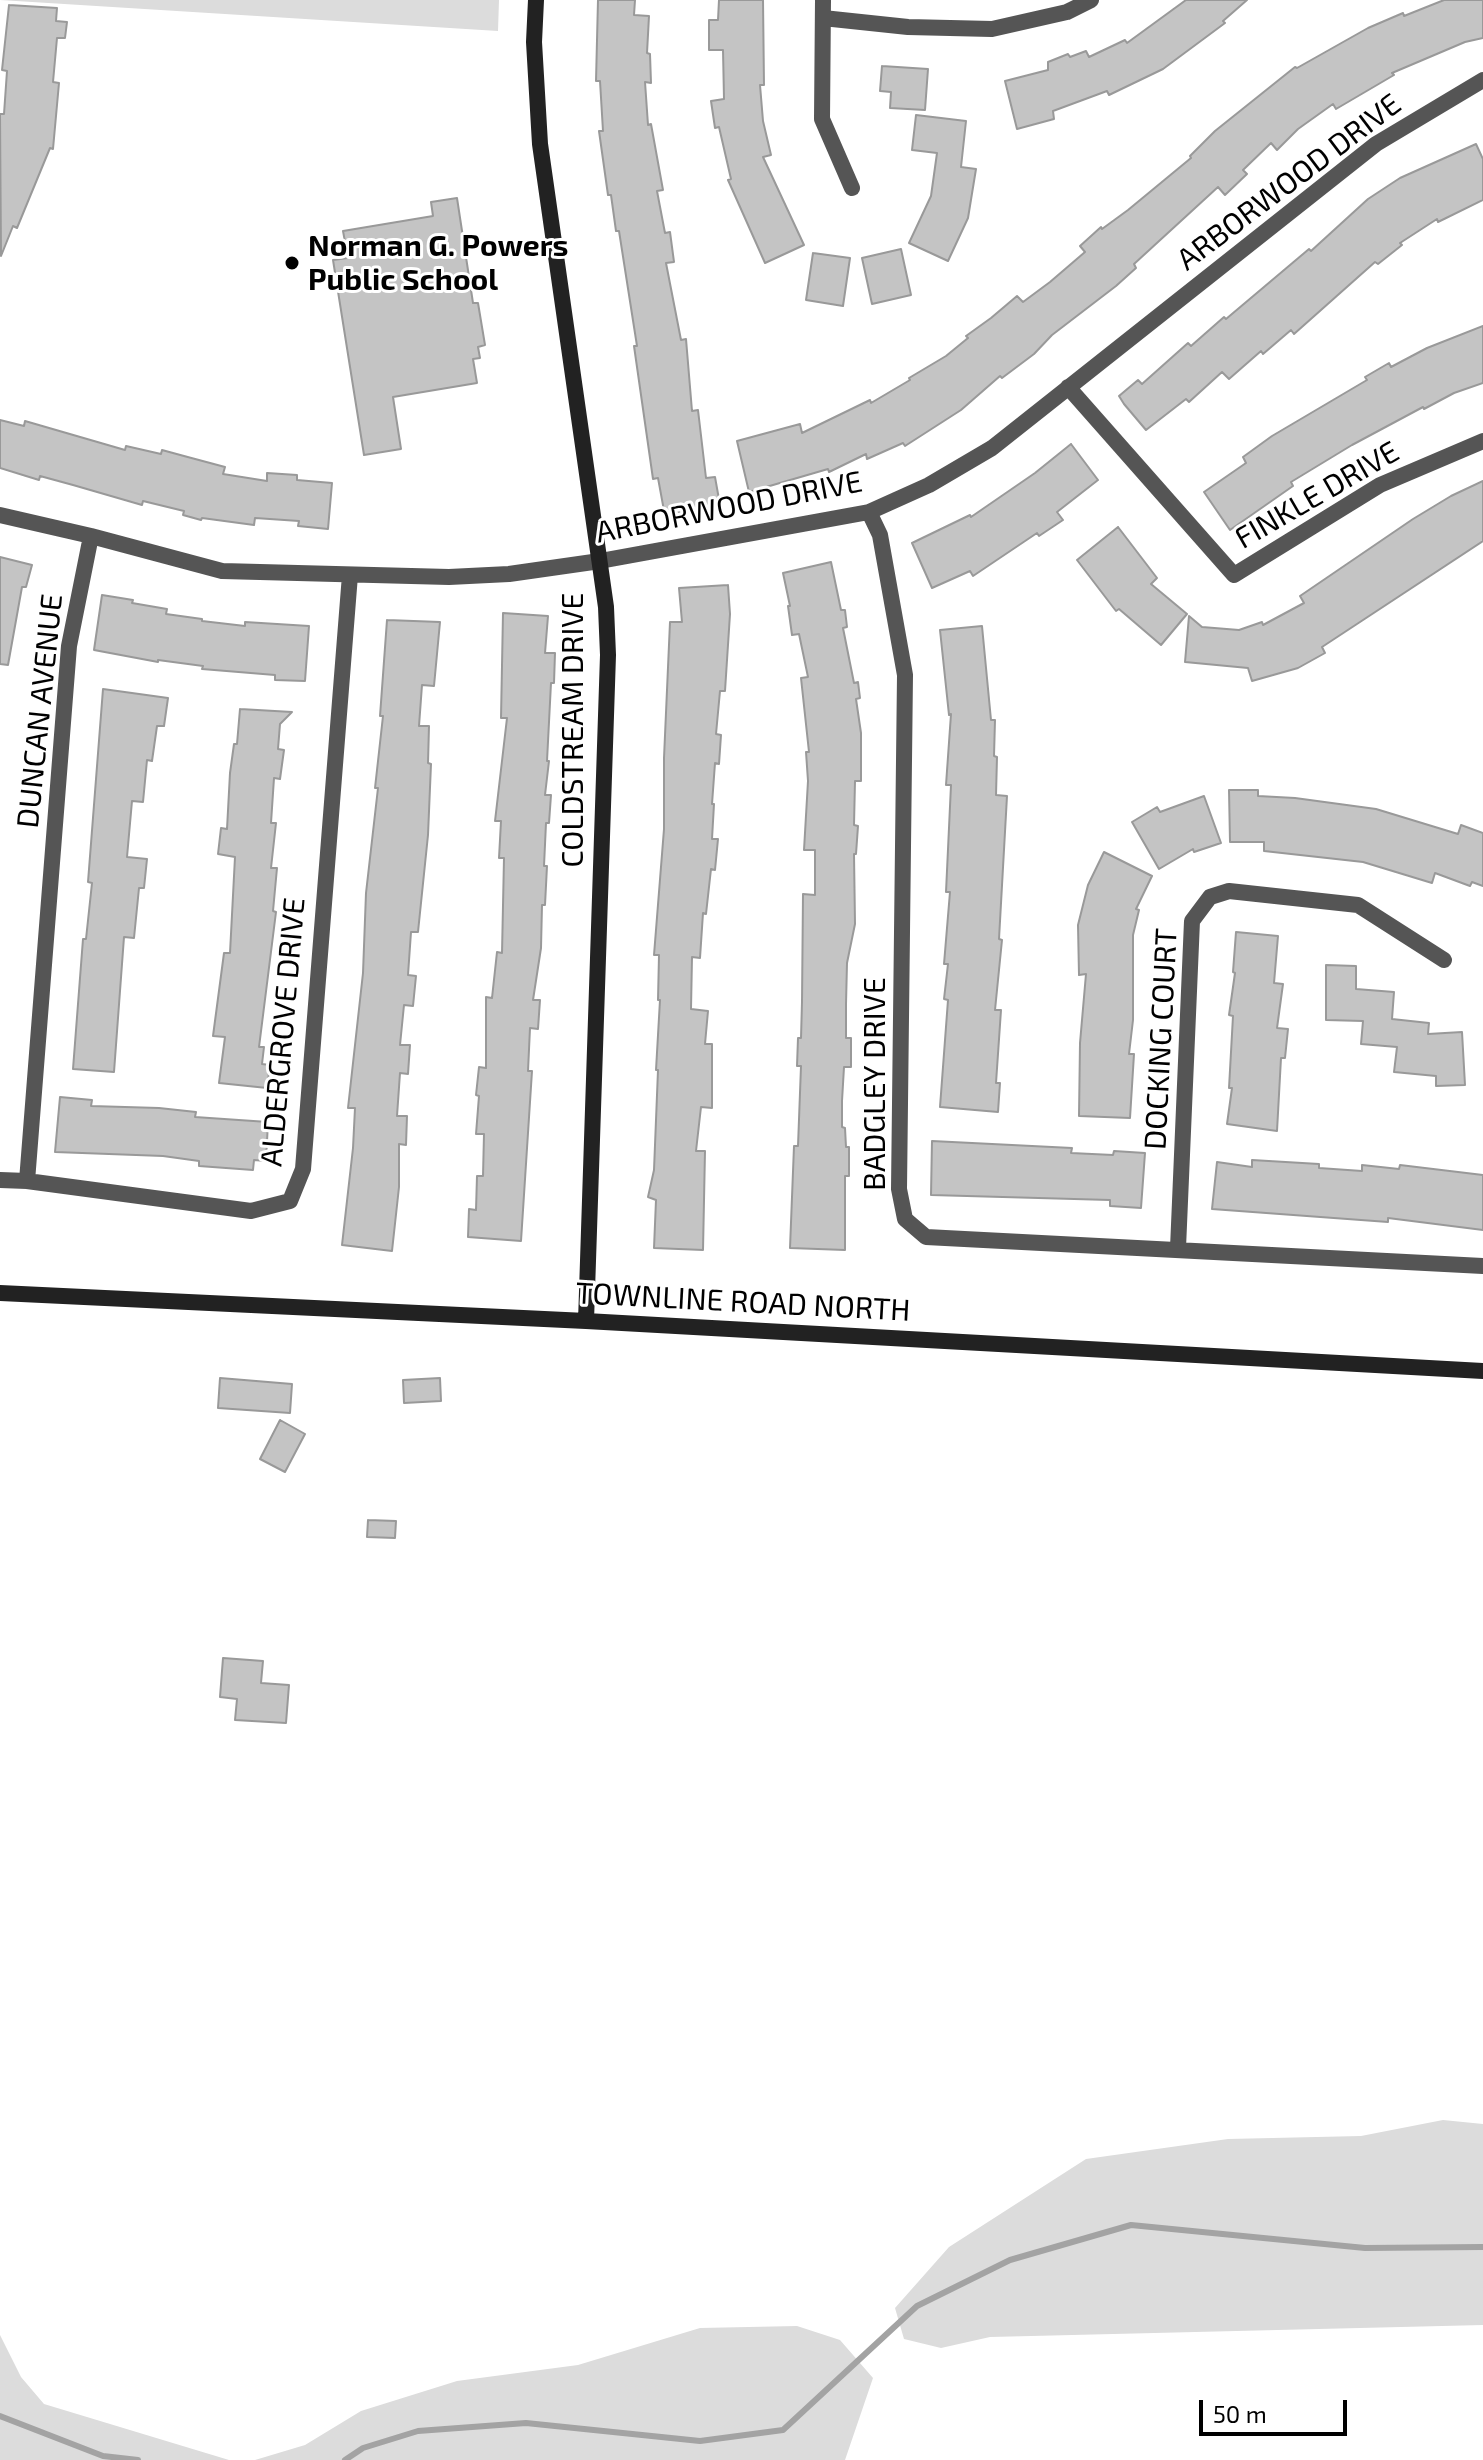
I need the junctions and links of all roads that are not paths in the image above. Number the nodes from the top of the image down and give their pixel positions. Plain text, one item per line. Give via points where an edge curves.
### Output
1 (536, 0) edge
2 (823, 0) edge
3 (1091, 0) edge
4 (823, 18) junction
5 (1483, 80) edge
6 (852, 188) dead end
7 (1068, 387) junction
8 (1483, 441) edge
9 (869, 512) junction
10 (0, 515) edge
11 (91, 536) junction
12 (600, 561) junction
13 (350, 575) junction
14 (1444, 960) dead end
15 (0, 1180) edge
16 (27, 1181) junction
17 (1178, 1248) junction
18 (1483, 1266) edge
19 (0, 1293) edge
20 (586, 1321) junction
21 (1483, 1371) edge

1 - 12 street, COLDSTREAM DRIVE via 541,159
2 - 4 street
3 - 4 street via 1067,12 992,29
4 - 6 street via 822,119
5 - 7 street, ARBORWOOD DRIVE via 1376,144
7 - 8 street, FINKLE DRIVE via 1234,575 1380,485
7 - 9 street, ARBORWOOD DRIVE via 992,448
9 - 12 street, ARBORWOOD DRIVE
9 - 17 street, BADGLEY DRIVE via 880,535 905,675 899,1189 905,1219 926,1237
10 - 11 street, ARBORWOOD DRIVE
11 - 13 street, ARBORWOOD DRIVE via 222,571
11 - 16 street, DUNCAN AVENUE via 69,646
12 - 13 street, ARBORWOOD DRIVE via 509,574
12 - 20 street, COLDSTREAM DRIVE via 608,655
13 - 16 street, ALDERGROVE DRIVE via 303,1169 290,1201 251,1211
14 - 17 street, DOCKING COURT via 1358,905 1229,891 1210,897 1192,921
15 - 16 street, ALDERGROVE DRIVE
17 - 18 street, BADGLEY DRIVE
19 - 20 street, TOWNLINE ROAD NORTH
20 - 21 street, TOWNLINE ROAD NORTH

